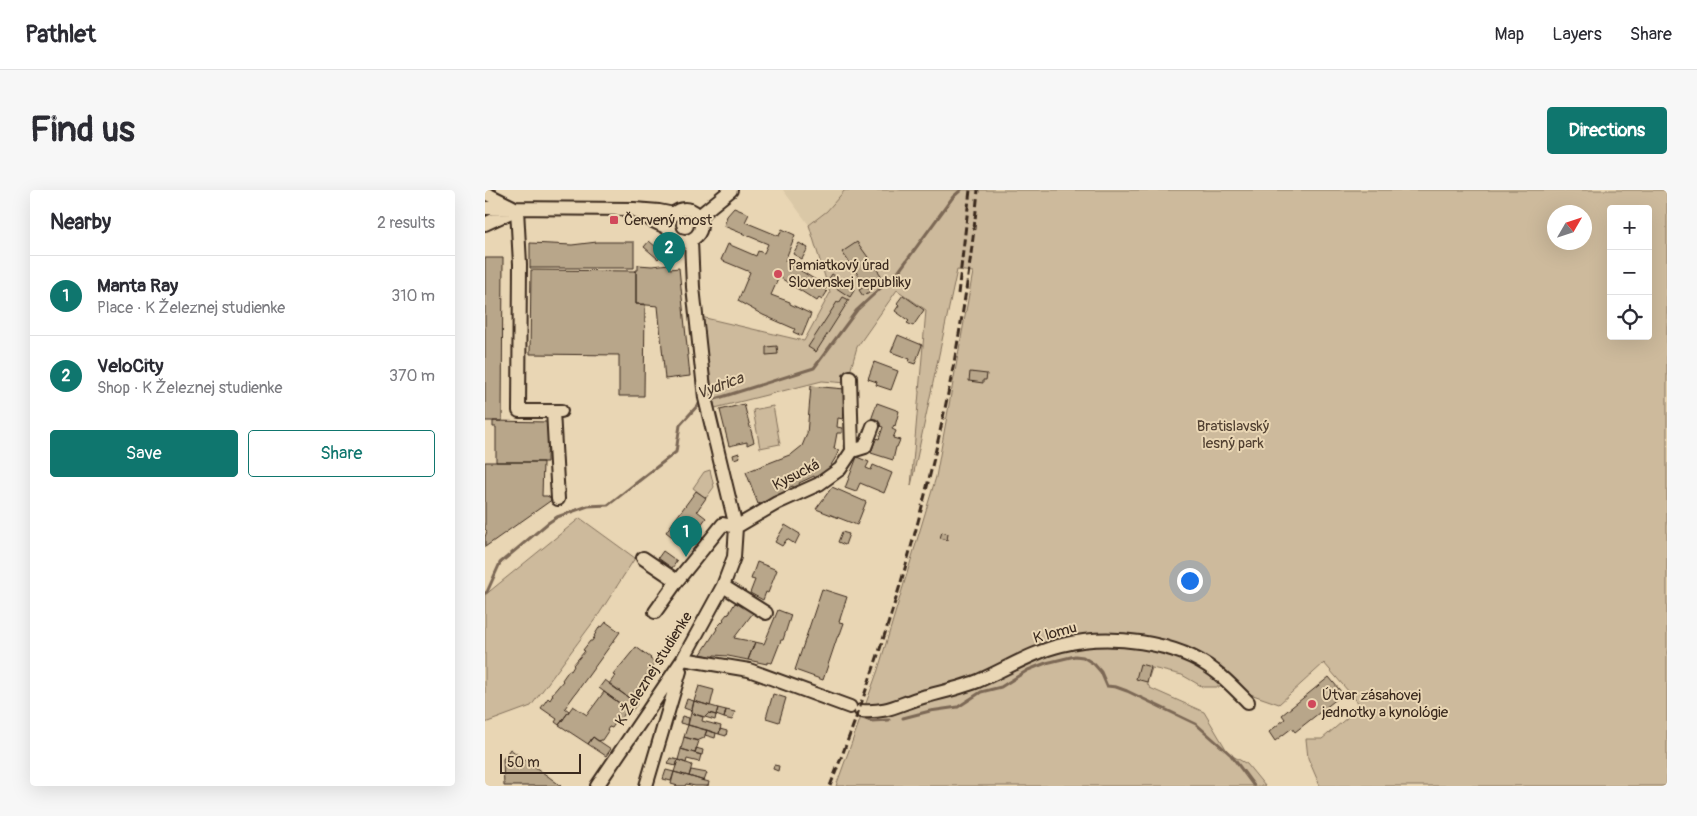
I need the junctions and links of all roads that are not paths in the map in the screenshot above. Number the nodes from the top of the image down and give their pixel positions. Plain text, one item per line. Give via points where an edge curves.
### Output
1 (731, 190) edge
2 (485, 193) edge
3 (485, 208) edge
4 (517, 209) junction
5 (634, 209) junction
6 (674, 214) junction
7 (699, 216) junction
8 (485, 224) edge
9 (669, 228) junction
10 (691, 241) junction
11 (850, 377) dead end
12 (873, 426) dead end
13 (851, 451) junction
14 (558, 499) dead end
15 (736, 527) junction
16 (643, 558) dead end
17 (677, 581) junction
18 (723, 586) junction
19 (655, 612) dead end
20 (766, 613) dead end
21 (683, 658) junction
22 (1249, 702) dead end
23 (597, 786) edge
24 (646, 786) edge

1 - 7 street
2 - 4 street
3 - 4 street
4 - 5 street
4 - 8 street
4 - 14 street via 519,411 557,411
5 - 6 street
5 - 9 street
6 - 7 street via 688,210
6 - 9 street
7 - 10 street via 701,229
9 - 10 street via 678,240
10 - 15 street, K Železnej studienke via 705,398
11 - 13 street
12 - 13 street, Kysucká via 865,447
13 - 15 street, Kysucká via 839,469 819,484
15 - 17 street, Kysucká via 723,524
15 - 18 street, K Železnej studienke via 734,557
16 - 17 street
17 - 19 street
18 - 20 street
18 - 21 street, K Železnej studienke
21 - 22 street, K lomu via 749,670 855,709 878,712 977,681 1061,645 1079,641 1137,642 1164,646 1197,659
21 - 23 street, K Železnej studienke
21 - 24 street

